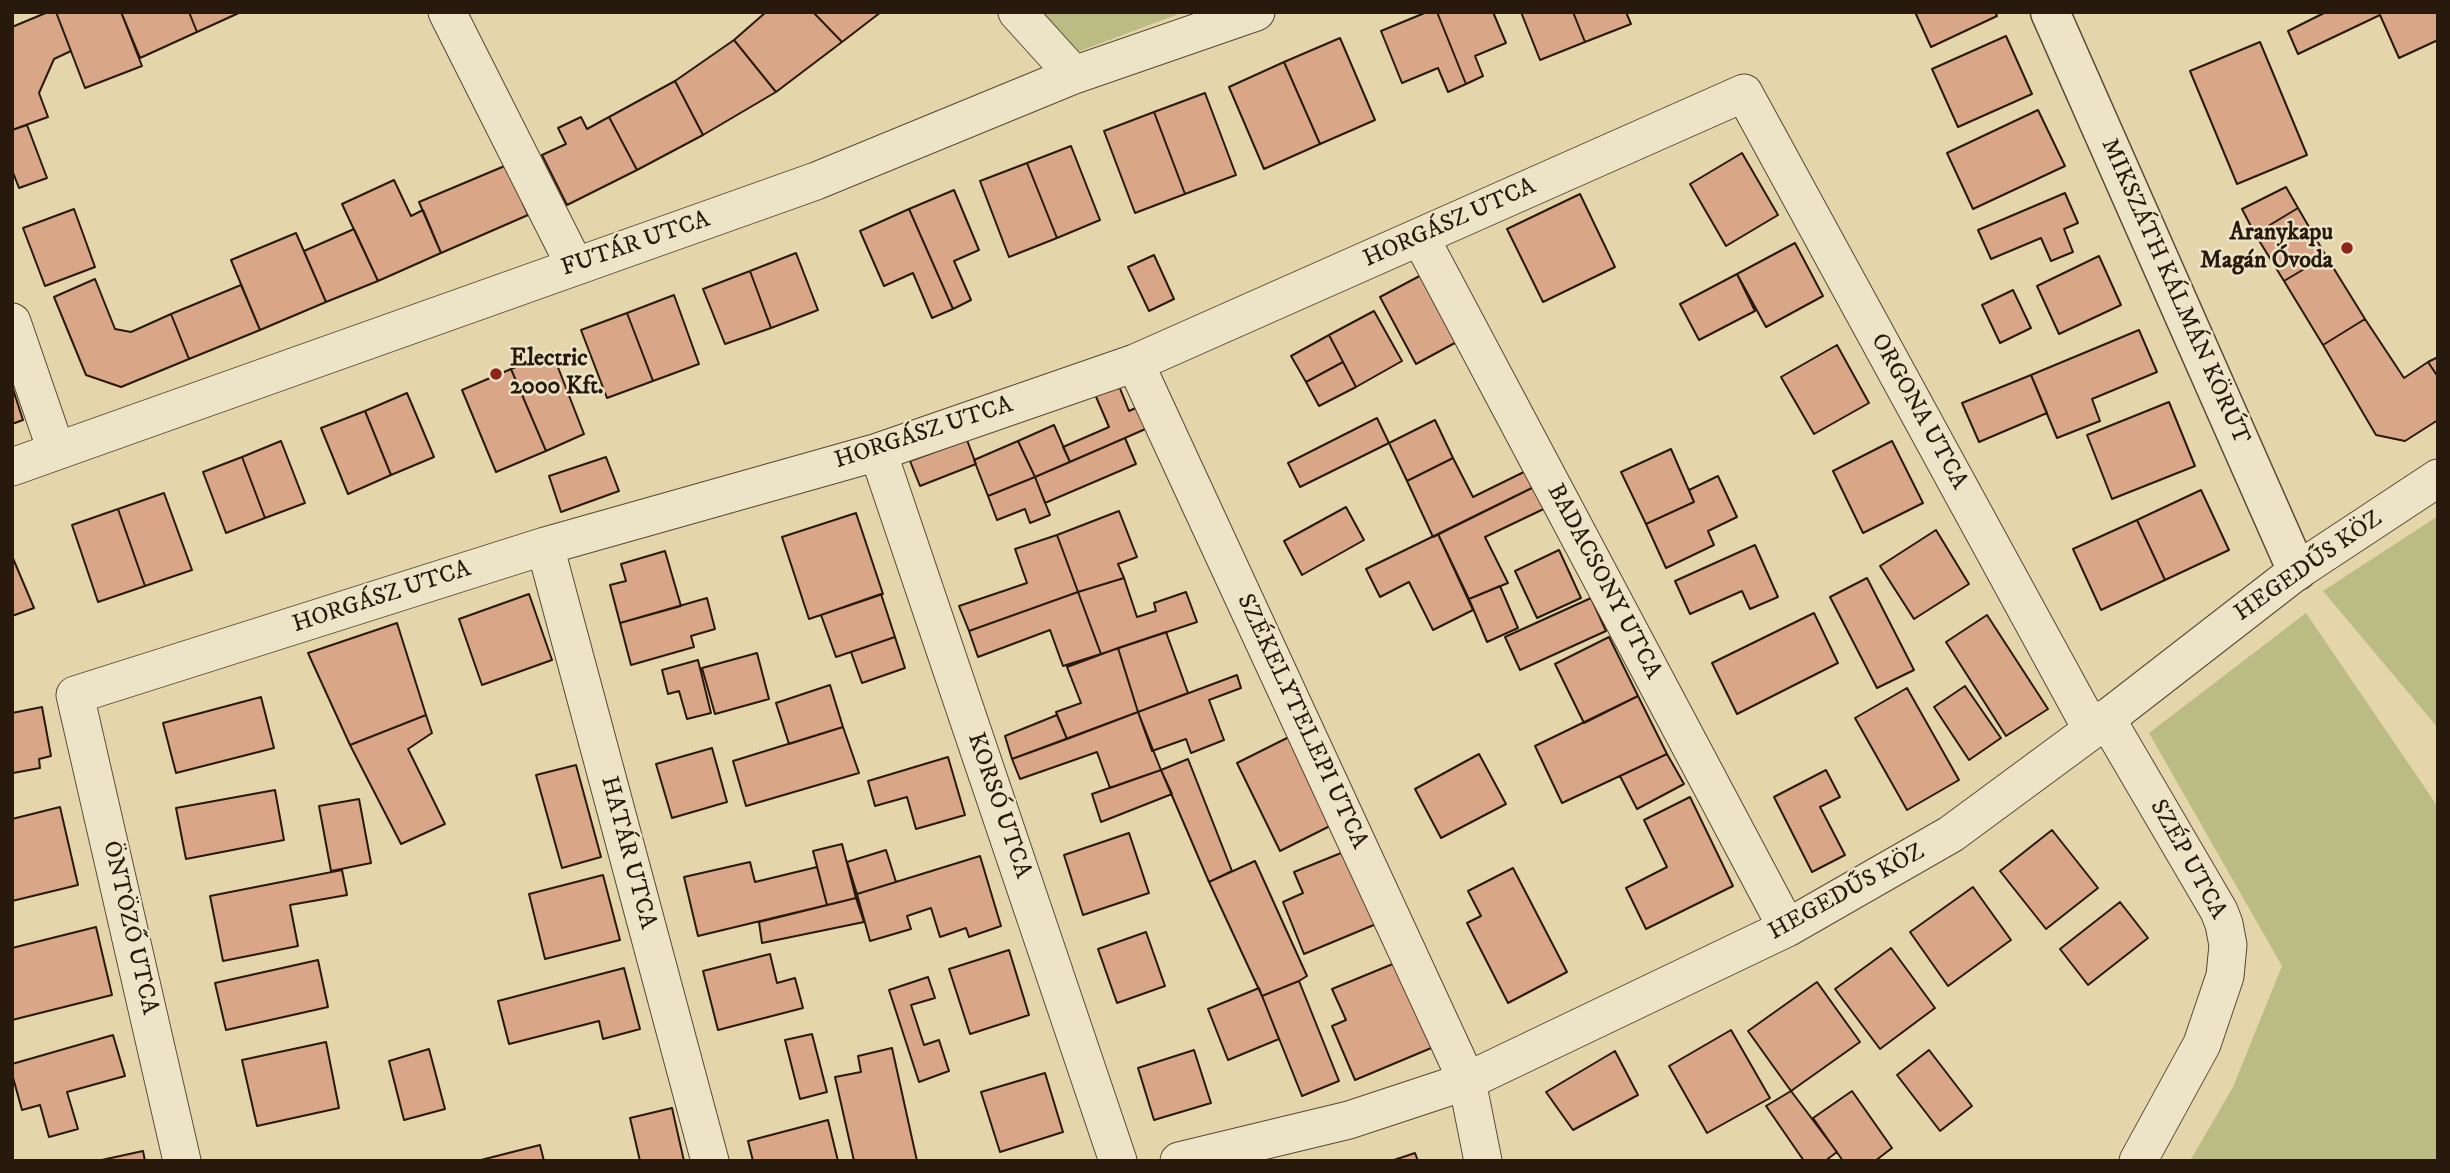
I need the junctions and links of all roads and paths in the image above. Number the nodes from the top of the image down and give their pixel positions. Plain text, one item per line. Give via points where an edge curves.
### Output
1 (447, 12) edge
2 (1017, 12) edge
3 (1256, 12) edge
4 (2050, 12) edge
5 (1074, 75) junction
6 (1744, 93) joint
7 (1420, 237) junction
8 (575, 266) junction
9 (12, 322) edge
10 (1135, 363) junction
11 (56, 450) junction
12 (878, 452) junction
13 (12, 467) edge
14 (2438, 478) edge
15 (545, 546) junction
16 (2297, 571) junction
17 (75, 695) joint
18 (2099, 724) junction
19 (1787, 928) junction
20 (1467, 1082) junction
21 (182, 1161) edge
22 (710, 1161) edge
23 (1118, 1161) edge
24 (1179, 1161) edge
25 (1483, 1161) edge
26 (2138, 1161) edge

1 - 8 street
2 - 5 street
3 - 5 street, FUTÁR UTCA
4 - 16 street, MIKSZÁTH KÁLMÁN KÖRÚT
5 - 8 street, FUTÁR UTCA via 816,181
6 - 7 street, HORGÁSZ UTCA
6 - 18 street, ORGONA UTCA
7 - 10 street, HORGÁSZ UTCA
7 - 19 street, BADACSONY UTCA
8 - 11 street, FUTÁR UTCA
9 - 11 street
10 - 12 street, HORGÁSZ UTCA
10 - 20 street, SZÉKELYTELEPI UTCA
11 - 13 street, FUTÁR UTCA
12 - 15 street, HORGÁSZ UTCA
12 - 23 street, KORSÓ UTCA
14 - 16 street, HEGEDŰS KÖZ
15 - 17 street, HORGÁSZ UTCA
15 - 22 street, HATÁR UTCA
16 - 18 street, HEGEDŰS KÖZ
17 - 21 street, ÖNTÖZŐ UTCA
18 - 19 street, HEGEDŰS KÖZ via 1951,834
18 - 26 street, SZÉP UTCA via 2219,911 2228,945 2225,976 2202,1044
19 - 20 street, HEGEDŰS KÖZ
20 - 24 street, HEGEDŰS KÖZ via 1349,1120
20 - 25 street, SZÉKELYTELEPI UTCA

